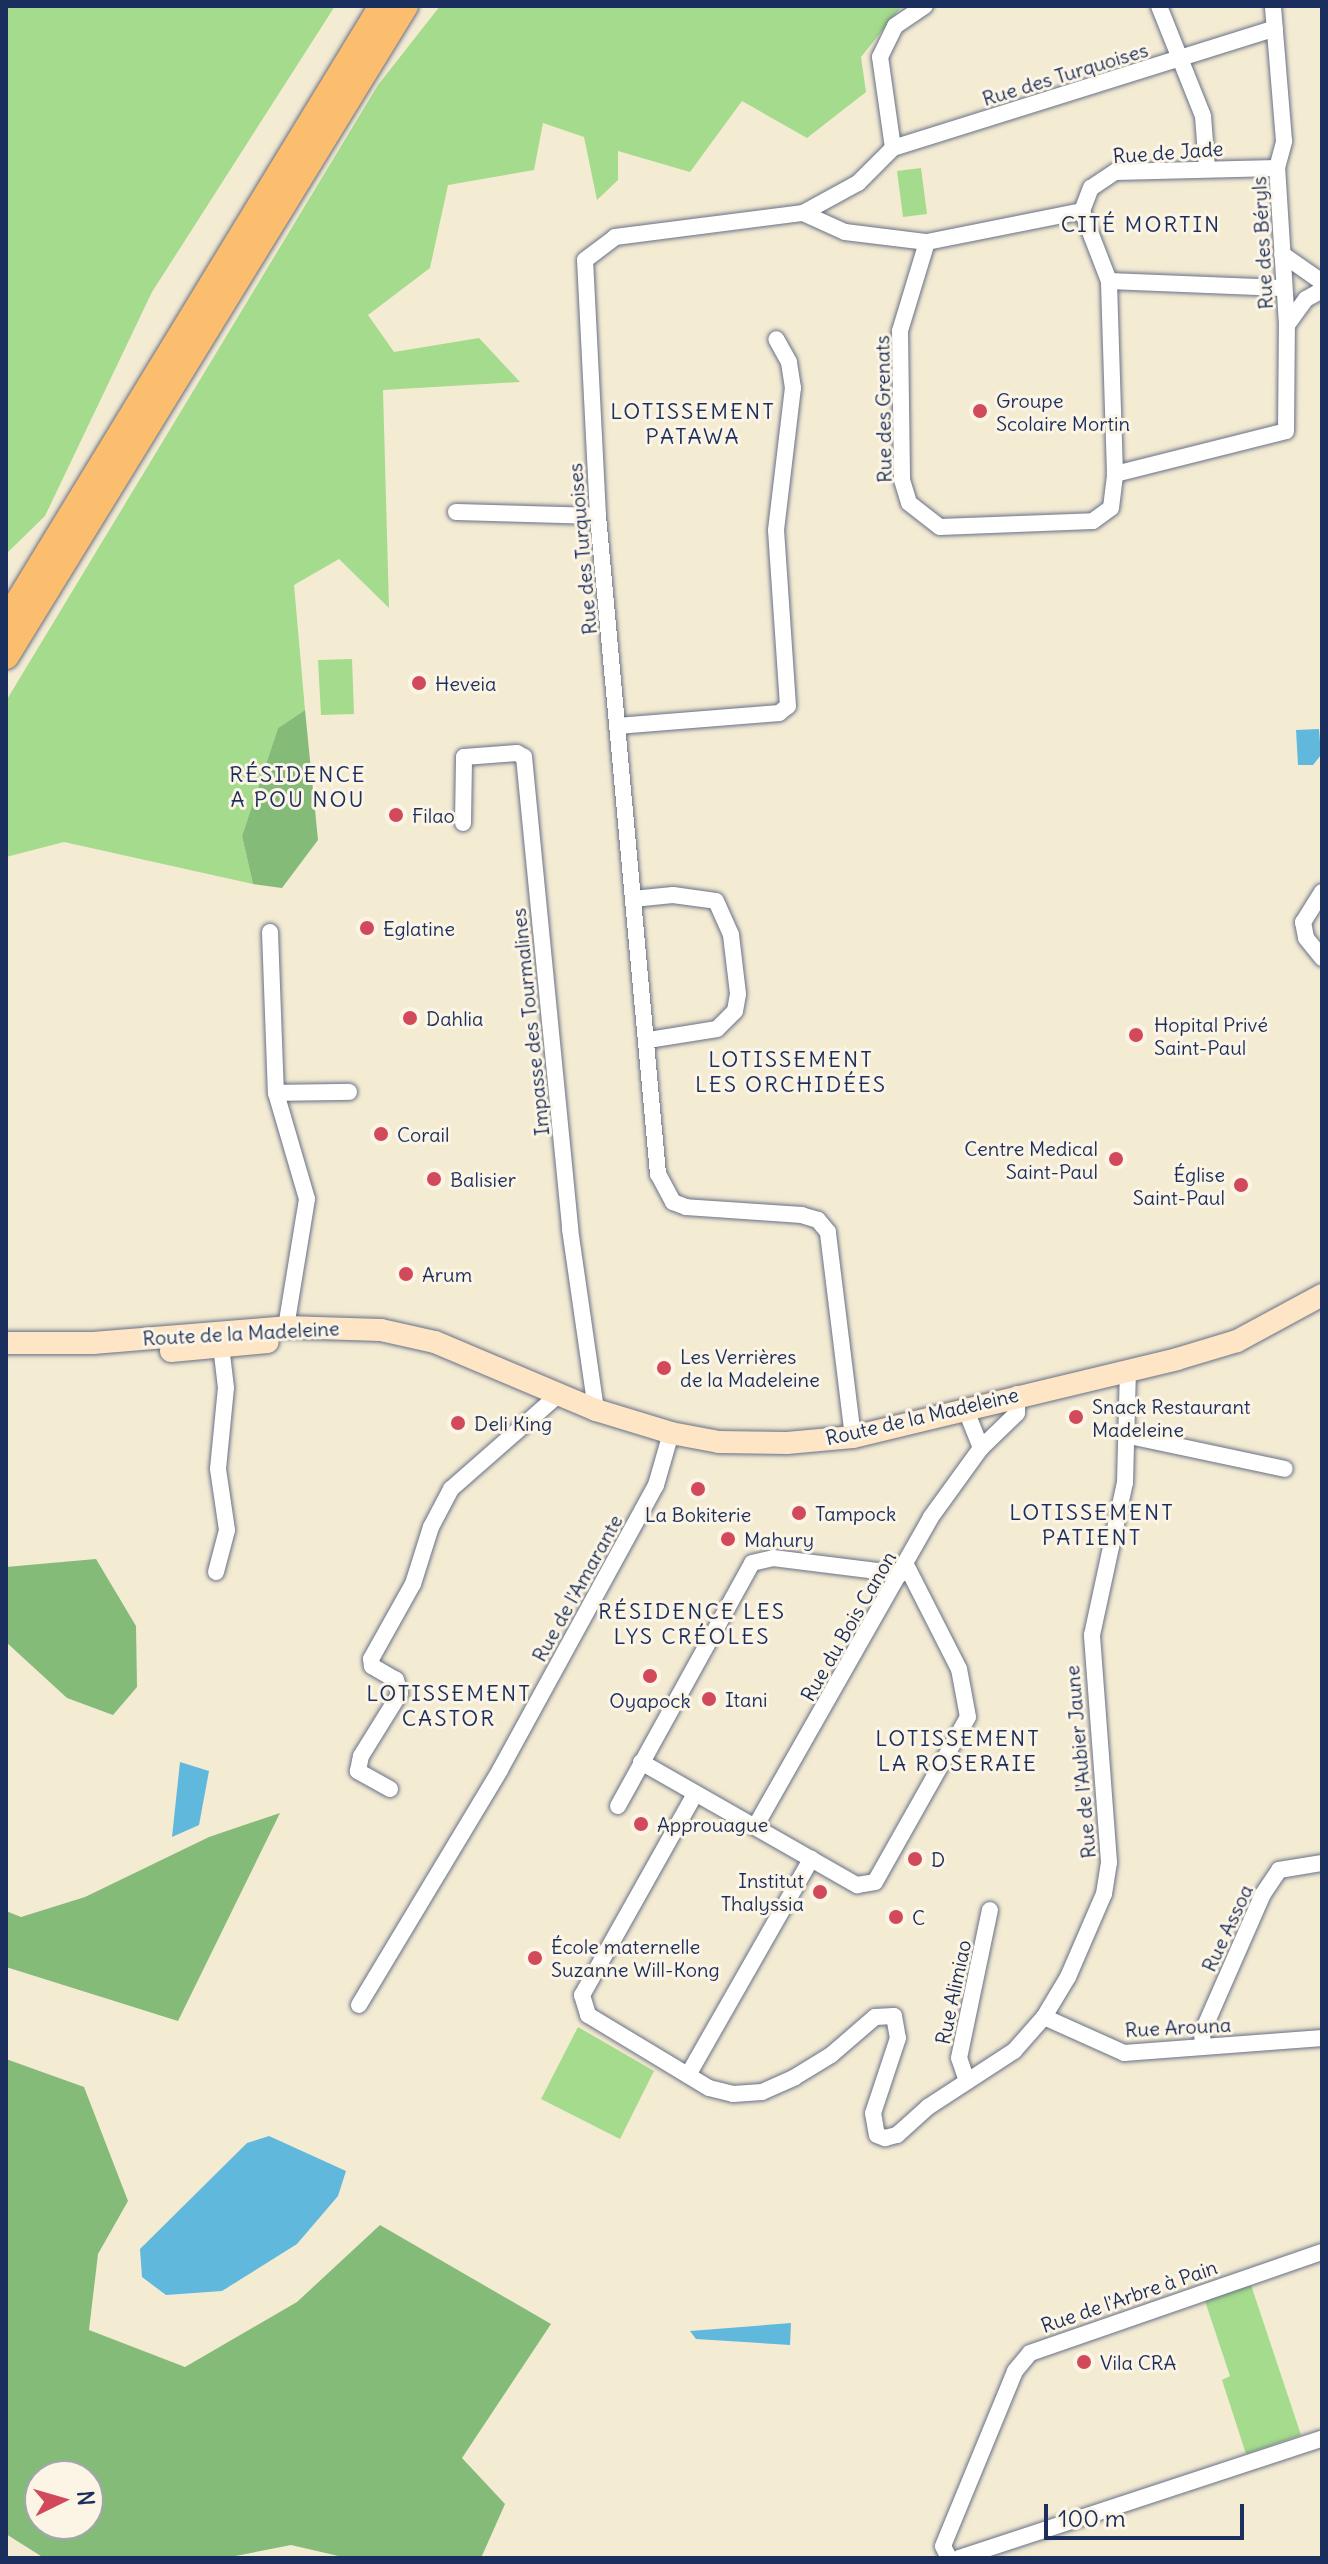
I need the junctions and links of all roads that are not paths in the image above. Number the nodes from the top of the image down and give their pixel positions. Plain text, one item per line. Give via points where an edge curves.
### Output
1 (382, 6) edge
2 (405, 6) edge
3 (925, 6) edge
4 (1159, 6) edge
5 (1273, 6) edge
6 (1275, 28) junction
7 (1178, 60) junction
8 (893, 148) junction
9 (1207, 168) junction
10 (1277, 168) junction
11 (1082, 211) junction
12 (803, 213) junction
13 (927, 242) junction
14 (1282, 254) junction
15 (1109, 281) junction
16 (1322, 282) edge
17 (1282, 288) junction
18 (1322, 290) edge
19 (1287, 325) junction
20 (776, 339) dead end
21 (1115, 474) junction
22 (456, 512) dead end
23 (598, 516) junction
24 (6, 622) edge
25 (6, 656) edge
26 (617, 726) junction
27 (463, 823) dead end
28 (1322, 892) edge
29 (633, 899) junction
30 (270, 932) dead end
31 (1322, 958) edge
32 (648, 1040) junction
33 (349, 1092) dead end
34 (276, 1093) junction
35 (1322, 1295) edge
36 (286, 1327) junction
37 (220, 1340) junction
38 (6, 1343) edge
39 (6, 1352) edge
40 (471, 1357) junction
41 (1128, 1370) junction
42 (559, 1394) junction
43 (1017, 1394) junction
44 (965, 1408) junction
45 (596, 1410) junction
46 (671, 1433) junction
47 (1130, 1436) junction
48 (853, 1437) junction
49 (981, 1448) junction
50 (1285, 1469) dead end
51 (904, 1570) junction
52 (216, 1572) dead end
53 (641, 1762) junction
54 (390, 1789) dead end
55 (695, 1794) junction
56 (618, 1806) dead end
57 (755, 1827) junction
58 (811, 1859) junction
59 (1322, 1863) edge
60 (990, 1910) dead end
61 (359, 2005) dead end
62 (1044, 2017) junction
63 (1322, 2038) edge
64 (1203, 2046) junction
65 (688, 2075) junction
66 (967, 2081) junction
67 (1322, 2252) edge
68 (1322, 2439) edge
69 (949, 2558) edge
70 (959, 2558) edge

1 - 24 main road
2 - 25 main road
3 - 8 street via 888,33 880,57
4 - 7 street
5 - 6 street, Rue des Béryls
6 - 7 street, Rue des Turquoises
6 - 10 street, Rue des Béryls via 1284,141
7 - 8 street, Rue des Turquoises
7 - 9 street via 1203,116
8 - 12 street, Rue des Turquoises via 858,183
9 - 10 street, Rue de Jade
9 - 11 street, Rue de Jade via 1107,174 1091,188
10 - 14 street, Rue des Béryls
11 - 13 street
11 - 15 street, Rue des Grenats
12 - 13 street via 845,232
12 - 23 street, Rue des Turquoises via 615,237 588,254 584,266
13 - 21 street, Rue des Grenats via 900,331 902,480 916,513 930,524 949,527 1093,521 1111,508
14 - 16 street
14 - 17 street, Rue des Béryls
15 - 17 street
15 - 21 street, Rue des Grenats
17 - 19 street, Rue des Béryls
18 - 19 street via 1306,299
19 - 21 street, Rue des Béryls via 1286,431
20 - 26 street via 789,362 793,388 776,530 788,706 779,713
22 - 23 street
23 - 26 street, Rue des Turquoises
26 - 29 street, Rue des Turquoises
27 - 45 street, Impasse des Tourmalines via 464,757 524,757 570,1229
28 - 31 street via 1303,922 1306,938
29 - 32 street, Rue des Turquoises
29 - 32 street via 697,895 716,901 731,935 738,994 735,1011 717,1029
30 - 34 street
32 - 48 street, Rue des Turquoises via 658,1174 673,1202 802,1215 818,1220 828,1232
33 - 34 street
34 - 36 street via 307,1199
35 - 41 main road, Route de la Madeleine via 1237,1341
36 - 37 main road, Route de la Madeleine
36 - 40 main road, Route de la Madeleine via 381,1330 435,1342
37 - 38 main road, Route de la Madeleine
37 - 39 main road, Route de la Madeleine via 87,1357
37 - 40 main road, Route de la Madeleine via 355,1339
37 - 52 street via 226,1388 218,1469 227,1530
40 - 42 main road, Route de la Madeleine
41 - 43 main road, Route de la Madeleine
41 - 47 street, Rue de l'Aubier Jaune
42 - 45 main road, Route de la Madeleine
42 - 54 street via 451,1489 431,1527 413,1584 371,1659 372,1666 396,1680 400,1693 361,1756 358,1771
43 - 44 main road, Route de la Madeleine
43 - 49 street, Rue du Bois Canon via 1017,1413
44 - 48 main road, Route de la Madeleine
44 - 49 street
45 - 46 main road, Route de la Madeleine
46 - 48 main road, Route de la Madeleine via 752,1443
46 - 61 street, Rue de l'Amarante via 656,1485 500,1770
47 - 50 street
47 - 62 street, Rue de l'Aubier Jaune via 1092,1635 1109,1862 1091,1927
49 - 51 street, Rue du Bois Canon via 931,1517
51 - 53 street via 773,1558 752,1563
51 - 57 street, Rue du Bois Canon
51 - 58 street via 959,1669 968,1717 871,1885 857,1885
53 - 55 street
53 - 56 street
55 - 57 street
55 - 65 street, Rue de l'Aubier Jaune via 582,1995 588,2015
57 - 58 street
58 - 65 street
59 - 64 street, Rue Assoa via 1279,1870 1263,1894 1202,2033
60 - 66 street, Rue Alimiao via 959,2058
62 - 64 street, Rue Arouna via 1124,2053
62 - 66 street, Rue de l'Aubier Jaune via 1014,2051
63 - 64 street, Rue Arouna
65 - 66 street, Rue de l'Aubier Jaune via 733,2094 762,2092 831,2055 884,2014 899,2024 873,2113 877,2135 897,2135
67 - 69 street, Rue de l'Arbre à Pain via 1030,2353 1015,2371 943,2546
68 - 70 street

